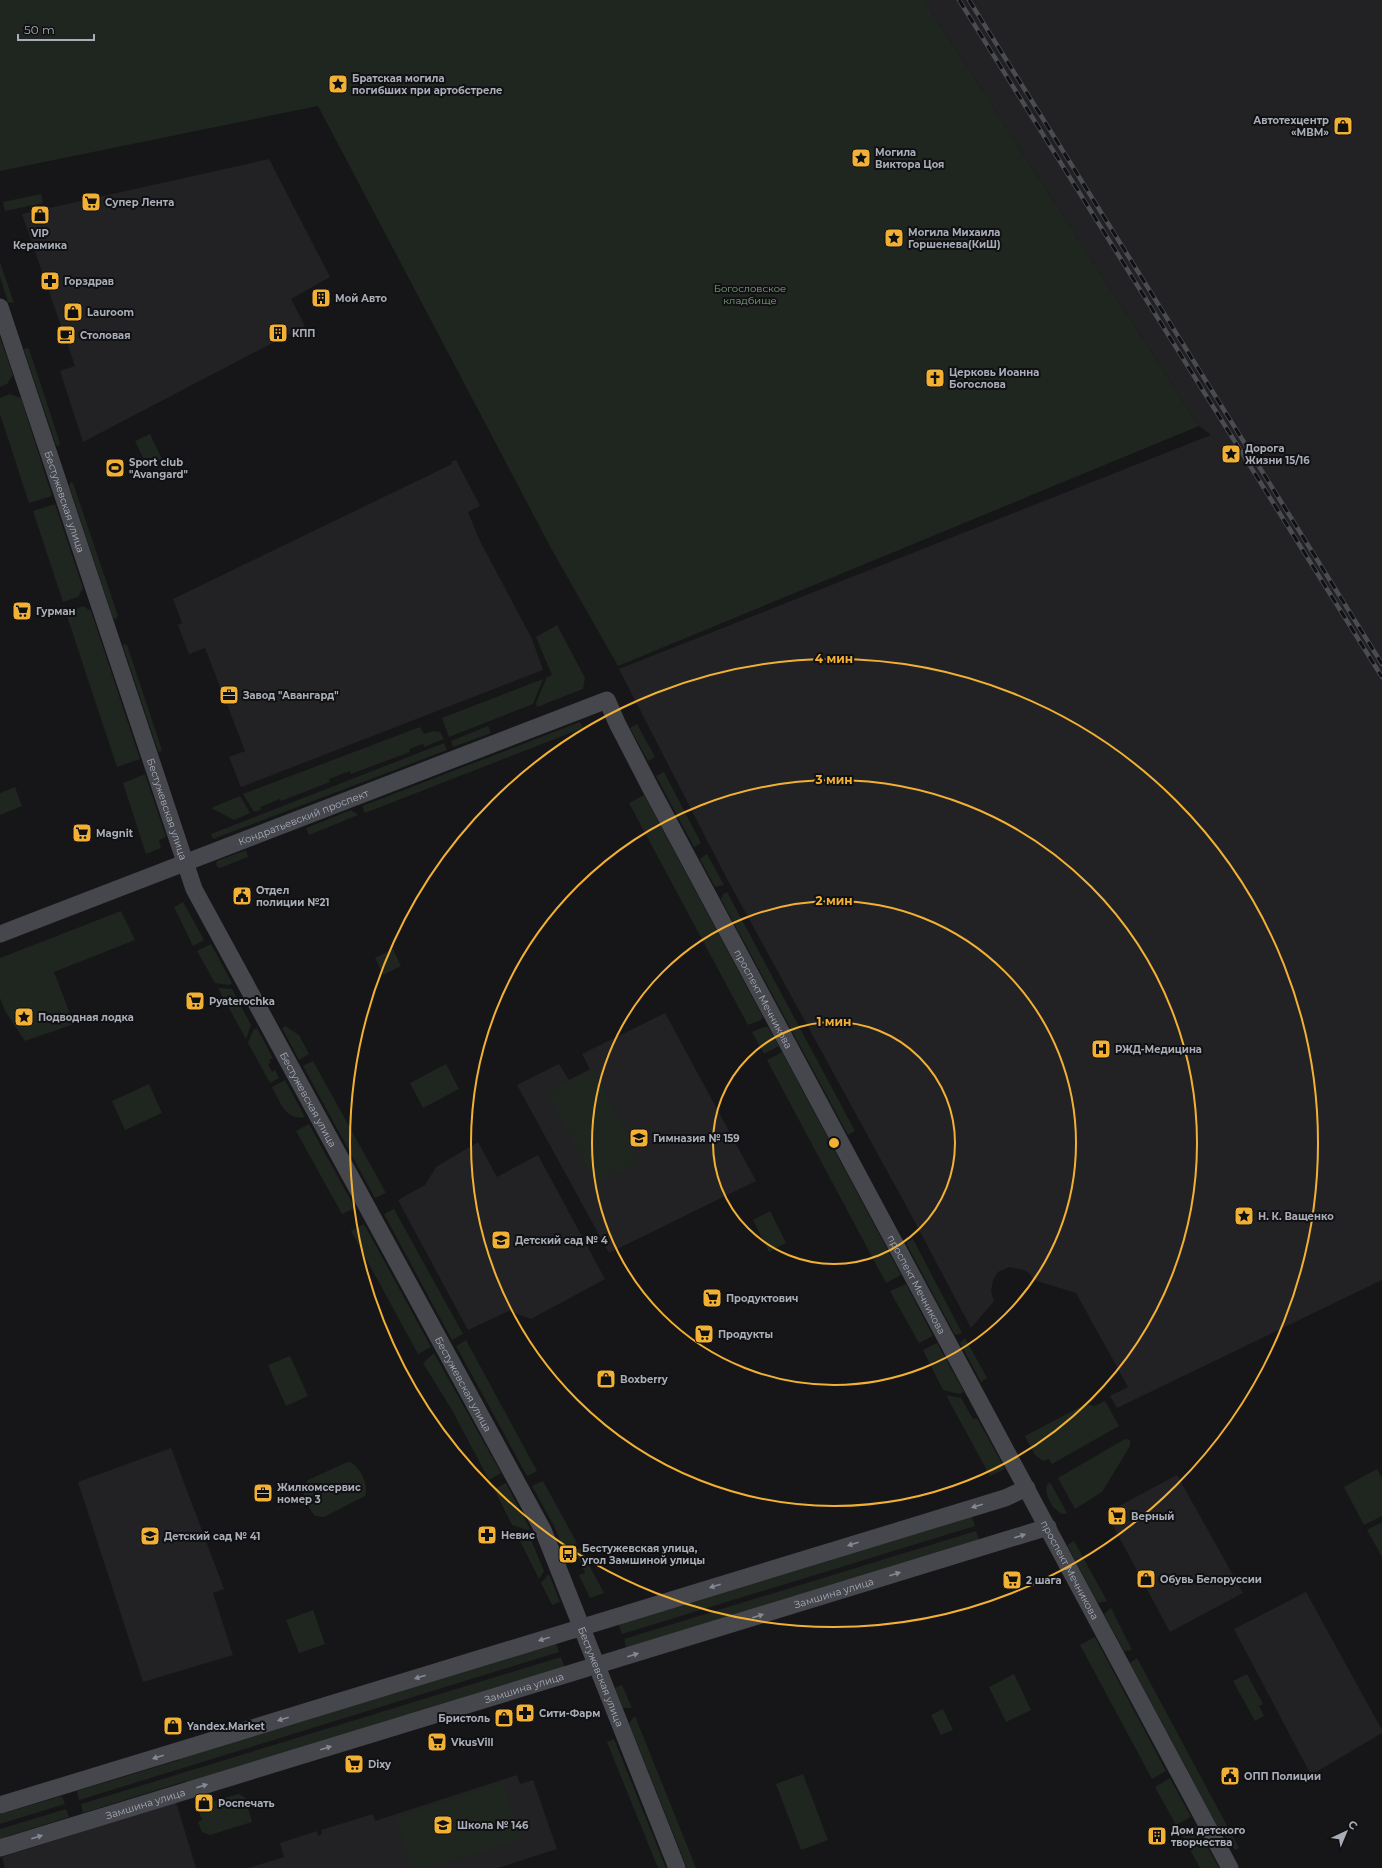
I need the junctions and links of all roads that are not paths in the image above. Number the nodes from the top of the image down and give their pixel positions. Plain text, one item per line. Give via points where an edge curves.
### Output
1 (0, 307) edge
2 (607, 700) joint
3 (184, 863) junction
4 (0, 934) edge
5 (1027, 1488) junction
6 (1048, 1527) junction
7 (582, 1627) junction
8 (596, 1666) junction
9 (0, 1805) edge
10 (0, 1848) edge
11 (677, 1868) edge
12 (1230, 1868) edge

1 - 3 street, Бестужевская улица
2 - 3 street, Кондратьевский проспект
2 - 5 street, проспект Мечникова via 644,775
3 - 4 street, Кондратьевский проспект
3 - 7 street, Бестужевская улица via 194,889 219,936 543,1530
5 - 6 street, проспект Мечникова
5 -> 7 street via 1005,1498
8 -> 6 street, Замшина улица
6 - 12 street, проспект Мечникова
7 - 8 street, Бестужевская улица
7 -> 9 street
10 -> 8 street, Замшина улица
8 - 11 street, Бестужевская улица

